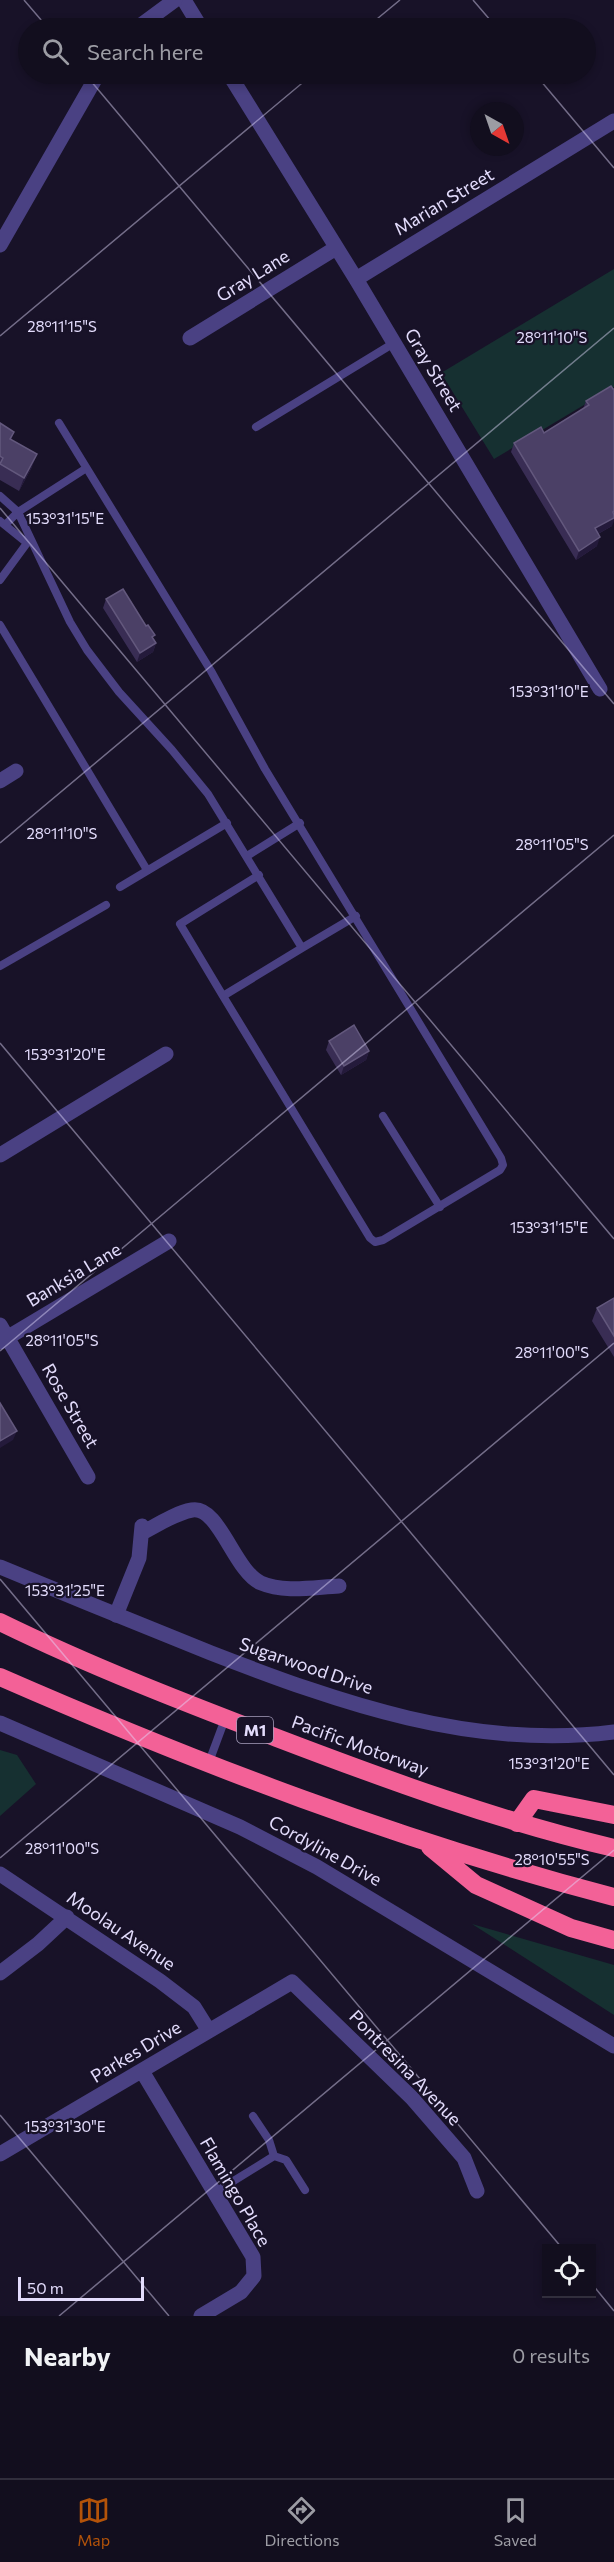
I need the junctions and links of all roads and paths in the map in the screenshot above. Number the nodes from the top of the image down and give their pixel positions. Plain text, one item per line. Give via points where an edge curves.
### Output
1 (175, 0) edge
2 (184, 0) edge
3 (151, 18) edge
4 (195, 18) edge
5 (92, 84) edge
6 (235, 84) edge
7 (614, 121) edge
8 (0, 245) edge
9 (336, 248) junction
10 (356, 279) junction
11 (190, 338) dead end
12 (394, 343) junction
13 (59, 423) dead end
14 (256, 426) dead end
15 (85, 469) junction
16 (0, 496) edge
17 (18, 512) junction
18 (3, 523) edge
19 (28, 541) junction
20 (0, 580) edge
21 (0, 624) edge
22 (600, 689) dead end
23 (16, 771) dead end
24 (0, 781) edge
25 (227, 823) junction
26 (300, 824) junction
27 (248, 856) junction
28 (147, 870) junction
29 (259, 875) junction
30 (120, 887) dead end
31 (106, 905) dead end
32 (356, 916) junction
33 (302, 948) junction
34 (0, 966) edge
35 (223, 996) junction
36 (166, 1054) dead end
37 (383, 1116) dead end
38 (0, 1155) edge
39 (440, 1207) junction
40 (169, 1241) dead end
41 (3, 1335) edge
42 (88, 1477) dead end
43 (0, 1567) edge
44 (339, 1586) dead end
45 (116, 1615) junction
46 (0, 1622) edge
47 (0, 1677) edge
48 (225, 1719) junction
49 (0, 1723) edge
50 (614, 1732) edge
51 (209, 1764) junction
52 (614, 1815) edge
53 (517, 1823) junction
54 (424, 1842) junction
55 (614, 1848) edge
56 (0, 1874) edge
57 (614, 1897) edge
58 (67, 1917) junction
59 (614, 1940) edge
60 (0, 1973) edge
61 (292, 1982) joint
62 (209, 2031) junction
63 (614, 2046) edge
64 (142, 2071) junction
65 (252, 2116) dead end
66 (0, 2154) edge
67 (274, 2156) junction
68 (305, 2190) dead end
69 (477, 2191) dead end
70 (214, 2193) junction
71 (201, 2316) edge

1 - 3 street
2 - 4 street
5 - 8 street
6 - 9 street, Gray Street
7 - 10 street, Marian Street
9 - 10 street, Gray Street
9 - 11 street, Gray Lane
10 - 12 street, Gray Street
12 - 14 lane
12 - 22 street, Gray Street
13 - 15 lane
15 - 17 lane
15 - 26 lane via 211,671
16 - 17 lane
17 - 18 lane
17 - 19 lane
18 - 19 lane
19 - 20 lane
19 - 25 lane via 70,622 96,662 186,766
21 - 28 lane
23 - 24 street
25 - 27 lane
25 - 28 lane
26 - 27 lane
26 - 32 lane
27 - 29 lane
28 - 30 lane
29 - 33 lane
29 - 35 lane via 180,924
31 - 34 lane
32 - 33 lane
32 - 39 lane via 502,1162 500,1170
33 - 35 lane
35 - 39 lane via 370,1238 383,1240
36 - 38 street
37 - 39 lane
40 - 41 street, Banksia Lane
41 - 42 street, Rose Street
43 - 45 street, Sugarwood Drive
44 - 45 street via 281,1588 258,1581 241,1566 212,1518 200,1509 142,1529 139,1558
45 - 50 street, Sugarwood Drive via 296,1685 396,1717 501,1734
46 - 48 highway, Pacific Motorway / M1
47 - 51 highway
48 - 51 lane
48 - 53 highway, Pacific Motorway / M1
49 - 63 street, Cordyline Drive via 240,1827 317,1867
51 - 54 highway
52 - 53 highway via 534,1799
53 - 55 highway, Pacific Motorway / M1
54 - 57 highway
54 - 59 highway via 476,1885 571,1928
56 - 58 street, Moolau Avenue
58 - 60 street
58 - 62 street, Moolau Avenue via 194,2007
61 - 62 street, Parkes Drive
61 - 69 street, Pontresina Avenue via 412,2098 464,2158
62 - 64 street, Parkes Drive
64 - 66 street, Parkes Drive
64 - 70 street, Flamingo Place
65 - 67 lane via 270,2140
67 - 68 lane via 286,2160
67 - 70 lane
70 - 71 street, Flamingo Place via 253,2257 254,2276 241,2292

